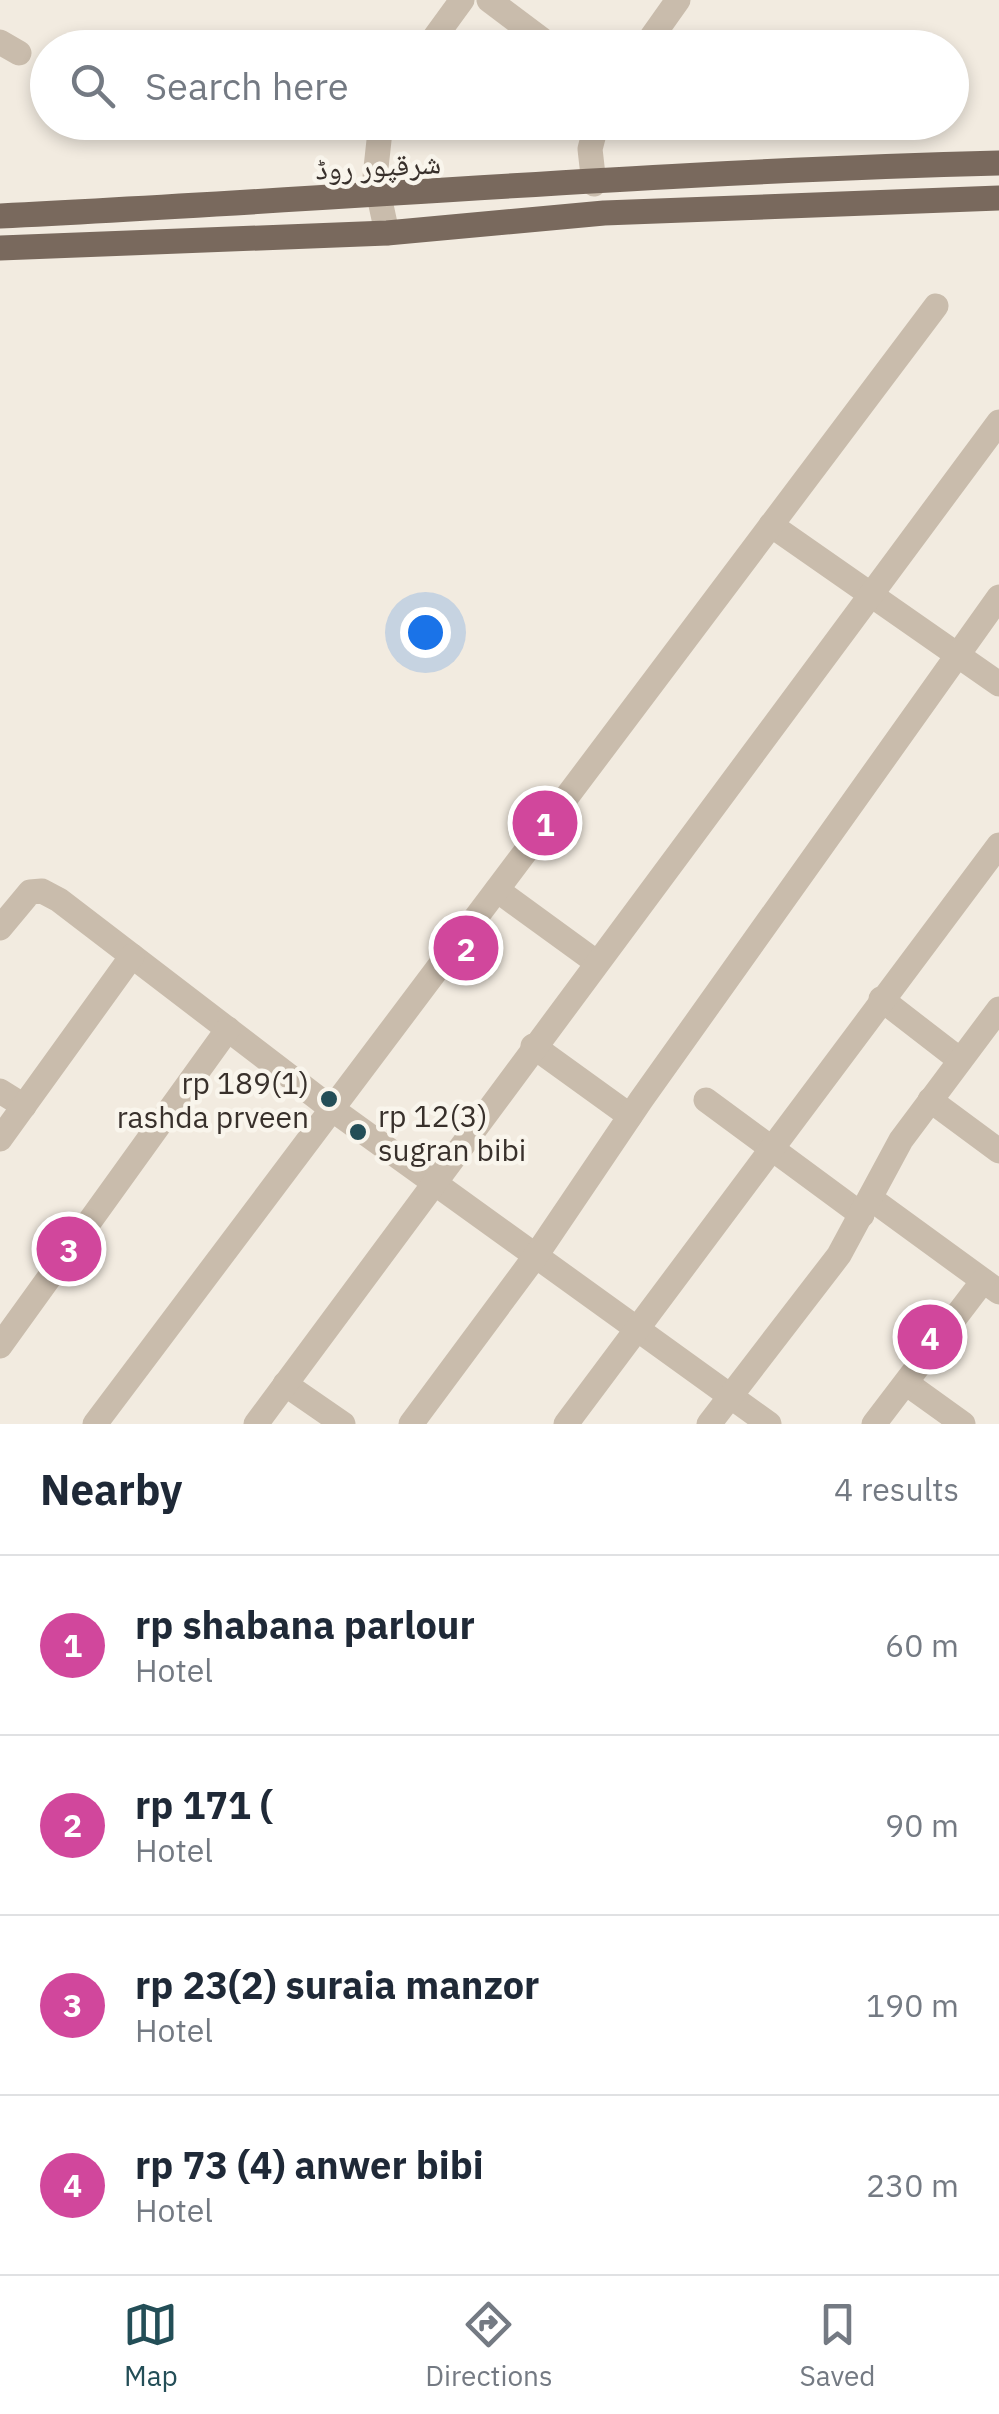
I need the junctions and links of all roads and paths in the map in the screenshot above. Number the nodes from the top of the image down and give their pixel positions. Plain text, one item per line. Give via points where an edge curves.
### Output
1 (462, 0) edge
2 (488, 0) edge
3 (678, 0) edge
4 (440, 30) edge
5 (529, 30) edge
6 (657, 30) edge
7 (377, 140) edge
8 (592, 140) edge
9 (999, 164) edge
10 (594, 184) junction
11 (379, 198) junction
12 (999, 198) edge
13 (0, 216) edge
14 (387, 233) junction
15 (0, 248) edge
16 (936, 306) dead end
17 (999, 422) edge
18 (771, 526) junction
19 (870, 593) junction
20 (999, 598) edge
21 (958, 654) junction
22 (999, 684) edge
23 (999, 845) edge
24 (496, 890) junction
25 (0, 928) edge
26 (132, 956) junction
27 (596, 962) junction
28 (882, 998) junction
29 (999, 1010) edge
30 (228, 1030) junction
31 (534, 1046) junction
32 (960, 1060) junction
33 (0, 1091) edge
34 (706, 1100) dead end
35 (930, 1100) junction
36 (24, 1106) junction
37 (332, 1109) junction
38 (630, 1116) junction
39 (0, 1139) edge
40 (772, 1146) junction
41 (999, 1151) edge
42 (435, 1179) junction
43 (866, 1206) junction
44 (537, 1254) junction
45 (991, 1287) edge
46 (637, 1328) junction
47 (0, 1346) edge
48 (906, 1383) junction
49 (285, 1384) junction
50 (730, 1396) junction
51 (95, 1424) edge
52 (256, 1424) edge
53 (343, 1424) edge
54 (411, 1424) edge
55 (566, 1424) edge
56 (709, 1424) edge
57 (769, 1424) edge
58 (874, 1424) edge
59 (963, 1424) edge

1 - 4 street
2 - 5 street
3 - 6 street
7 - 11 street
8 - 10 street
9 - 10 main road, شرقپور روڈ via 782,168
10 - 11 main road, شرقپور روڈ
11 - 13 main road, شرقپور روڈ
11 - 14 street
12 - 14 main road via 604,213
14 - 15 main road
16 - 18 street
17 - 19 street
18 - 19 street
18 - 24 street
19 - 21 street
19 - 27 street
20 - 21 street
21 - 22 street
21 - 38 street
23 - 28 street
24 - 27 street
24 - 37 street
25 - 26 street via 24,897 42,891
26 - 30 street
26 - 36 street
27 - 31 street
28 - 32 street
28 - 40 street
29 - 32 street
30 - 37 street
30 - 47 street
31 - 38 street
31 - 42 street
32 - 35 street
33 - 36 street
34 - 40 street
35 - 41 street
35 - 43 street
36 - 39 street
37 - 42 street
37 - 51 street
38 - 44 street
40 - 43 street
40 - 46 street
42 - 44 street
42 - 49 street
43 - 45 street
43 - 50 street via 839,1255
44 - 46 street
44 - 54 street
45 - 48 street
46 - 50 street
46 - 55 street
48 - 58 street
48 - 59 street
49 - 52 street
49 - 53 street
50 - 56 street
50 - 57 street

